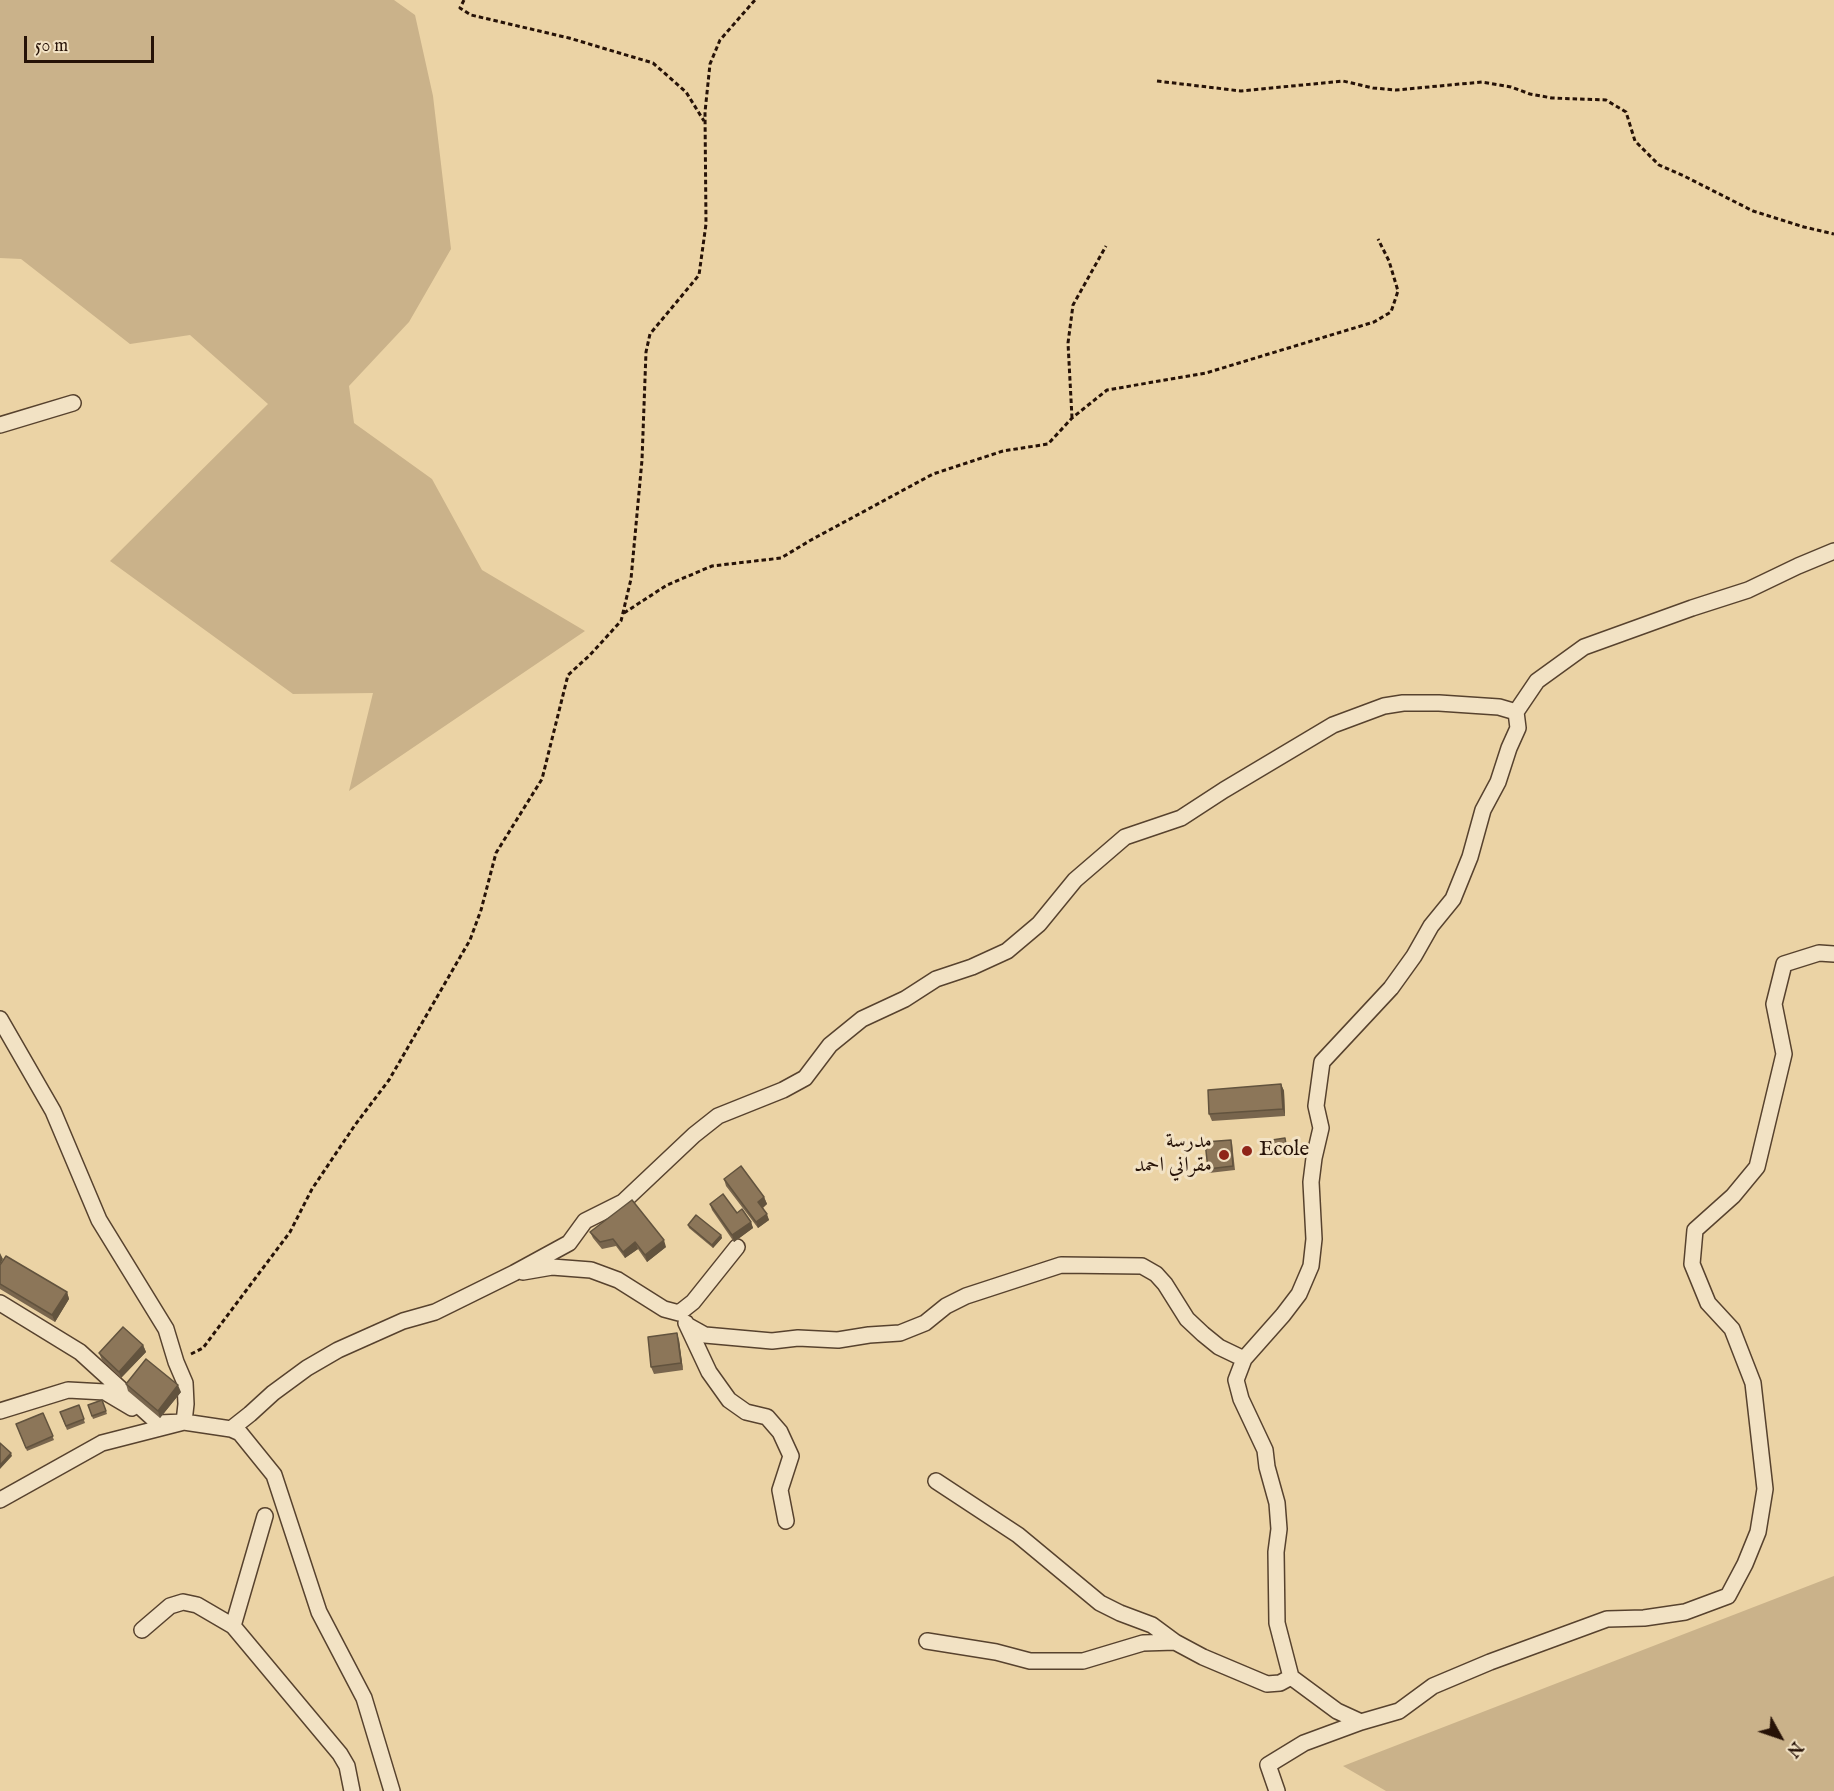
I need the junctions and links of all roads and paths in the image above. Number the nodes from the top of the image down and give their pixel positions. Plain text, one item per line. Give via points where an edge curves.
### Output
1 (464, 0) edge
2 (755, 0) edge
3 (1157, 81) dead end
4 (705, 123) junction
5 (1834, 234) edge
6 (1378, 239) dead end
7 (1106, 246) dead end
8 (72, 403) dead end
9 (1072, 418) junction
10 (0, 425) edge
11 (1834, 551) edge
12 (622, 614) junction
13 (1516, 712) junction
14 (1834, 954) edge
15 (0, 1018) edge
16 (736, 1246) dead end
17 (514, 1273) junction
18 (0, 1303) edge
19 (683, 1319) junction
20 (1244, 1359) junction
21 (176, 1362) junction
22 (0, 1411) edge
23 (183, 1422) junction
24 (158, 1423) junction
25 (231, 1429) junction
26 (936, 1481) dead end
27 (0, 1500) edge
28 (265, 1516) dead end
29 (786, 1521) dead end
30 (233, 1626) junction
31 (142, 1630) dead end
32 (927, 1641) dead end
33 (1175, 1642) junction
34 (1291, 1677) junction
35 (1361, 1722) junction
36 (390, 1790) edge
37 (352, 1791) edge
38 (1277, 1791) edge

1 - 4 path via 460,8 471,15 653,63 686,92
2 - 4 path via 720,40 710,64
3 - 5 path via 1241,91 1343,81 1396,90 1482,82 1552,98 1606,100 1626,112 1635,141 1659,165 1754,211
4 - 12 path via 706,224 699,275 650,334 646,352 642,460 631,579
6 - 9 path via 1398,291 1391,312 1374,322 1206,373 1107,390
7 - 9 path via 1073,305 1068,344
8 - 10 street
9 - 12 path via 1048,444 1003,451 933,474 781,558 712,566 667,585
11 - 13 street via 1748,590 1584,647 1538,681
12 - 21 path via 621,621 568,675 542,779 496,853 470,940 389,1080 312,1189 290,1232 203,1348
13 - 17 street via 1439,703 1384,706 1333,726 1181,818 1125,837 1075,880 1039,924 1007,951 936,979 862,1019 830,1045 805,1078 718,1116 623,1202 585,1221 569,1243
13 - 20 street via 1518,728 1453,899 1391,988 1323,1062 1316,1106 1321,1128 1311,1182 1311,1266 1299,1294 1284,1315
14 - 35 street via 1819,953 1784,964 1774,1004 1784,1054 1757,1167 1733,1196 1695,1230 1692,1264 1708,1304 1732,1329 1753,1383 1765,1489 1758,1532 1728,1596 1685,1612 1607,1619 1557,1636 1433,1686 1399,1711
15 - 21 street via 53,1111 99,1220 166,1329
16 - 19 street
17 - 19 street via 552,1267 591,1270 618,1280
17 - 25 street via 435,1312 338,1350 273,1393
18 - 24 street via 80,1352
19 - 20 street via 705,1335 772,1341 900,1334 966,1296 1061,1265 1142,1266 1166,1284 1188,1319 1203,1334
19 - 29 street via 709,1372 729,1400 746,1412 767,1417 780,1432 791,1456 780,1490
20 - 34 street via 1236,1380 1265,1450 1277,1503 1277,1623
21 - 23 street via 185,1383
22 - 24 street via 68,1390 105,1392
23 - 24 street
23 - 25 street
23 - 27 street via 102,1443
25 - 36 street via 240,1433 274,1475 319,1612 364,1698
26 - 33 street via 1018,1535 1100,1603 1152,1625
28 - 30 street
30 - 31 street via 197,1605 183,1602 170,1606
30 - 37 street via 340,1754
32 - 33 street via 1030,1661 1083,1661 1143,1643
33 - 34 street via 1267,1684
34 - 35 street via 1337,1711
35 - 38 street via 1304,1743 1268,1765

